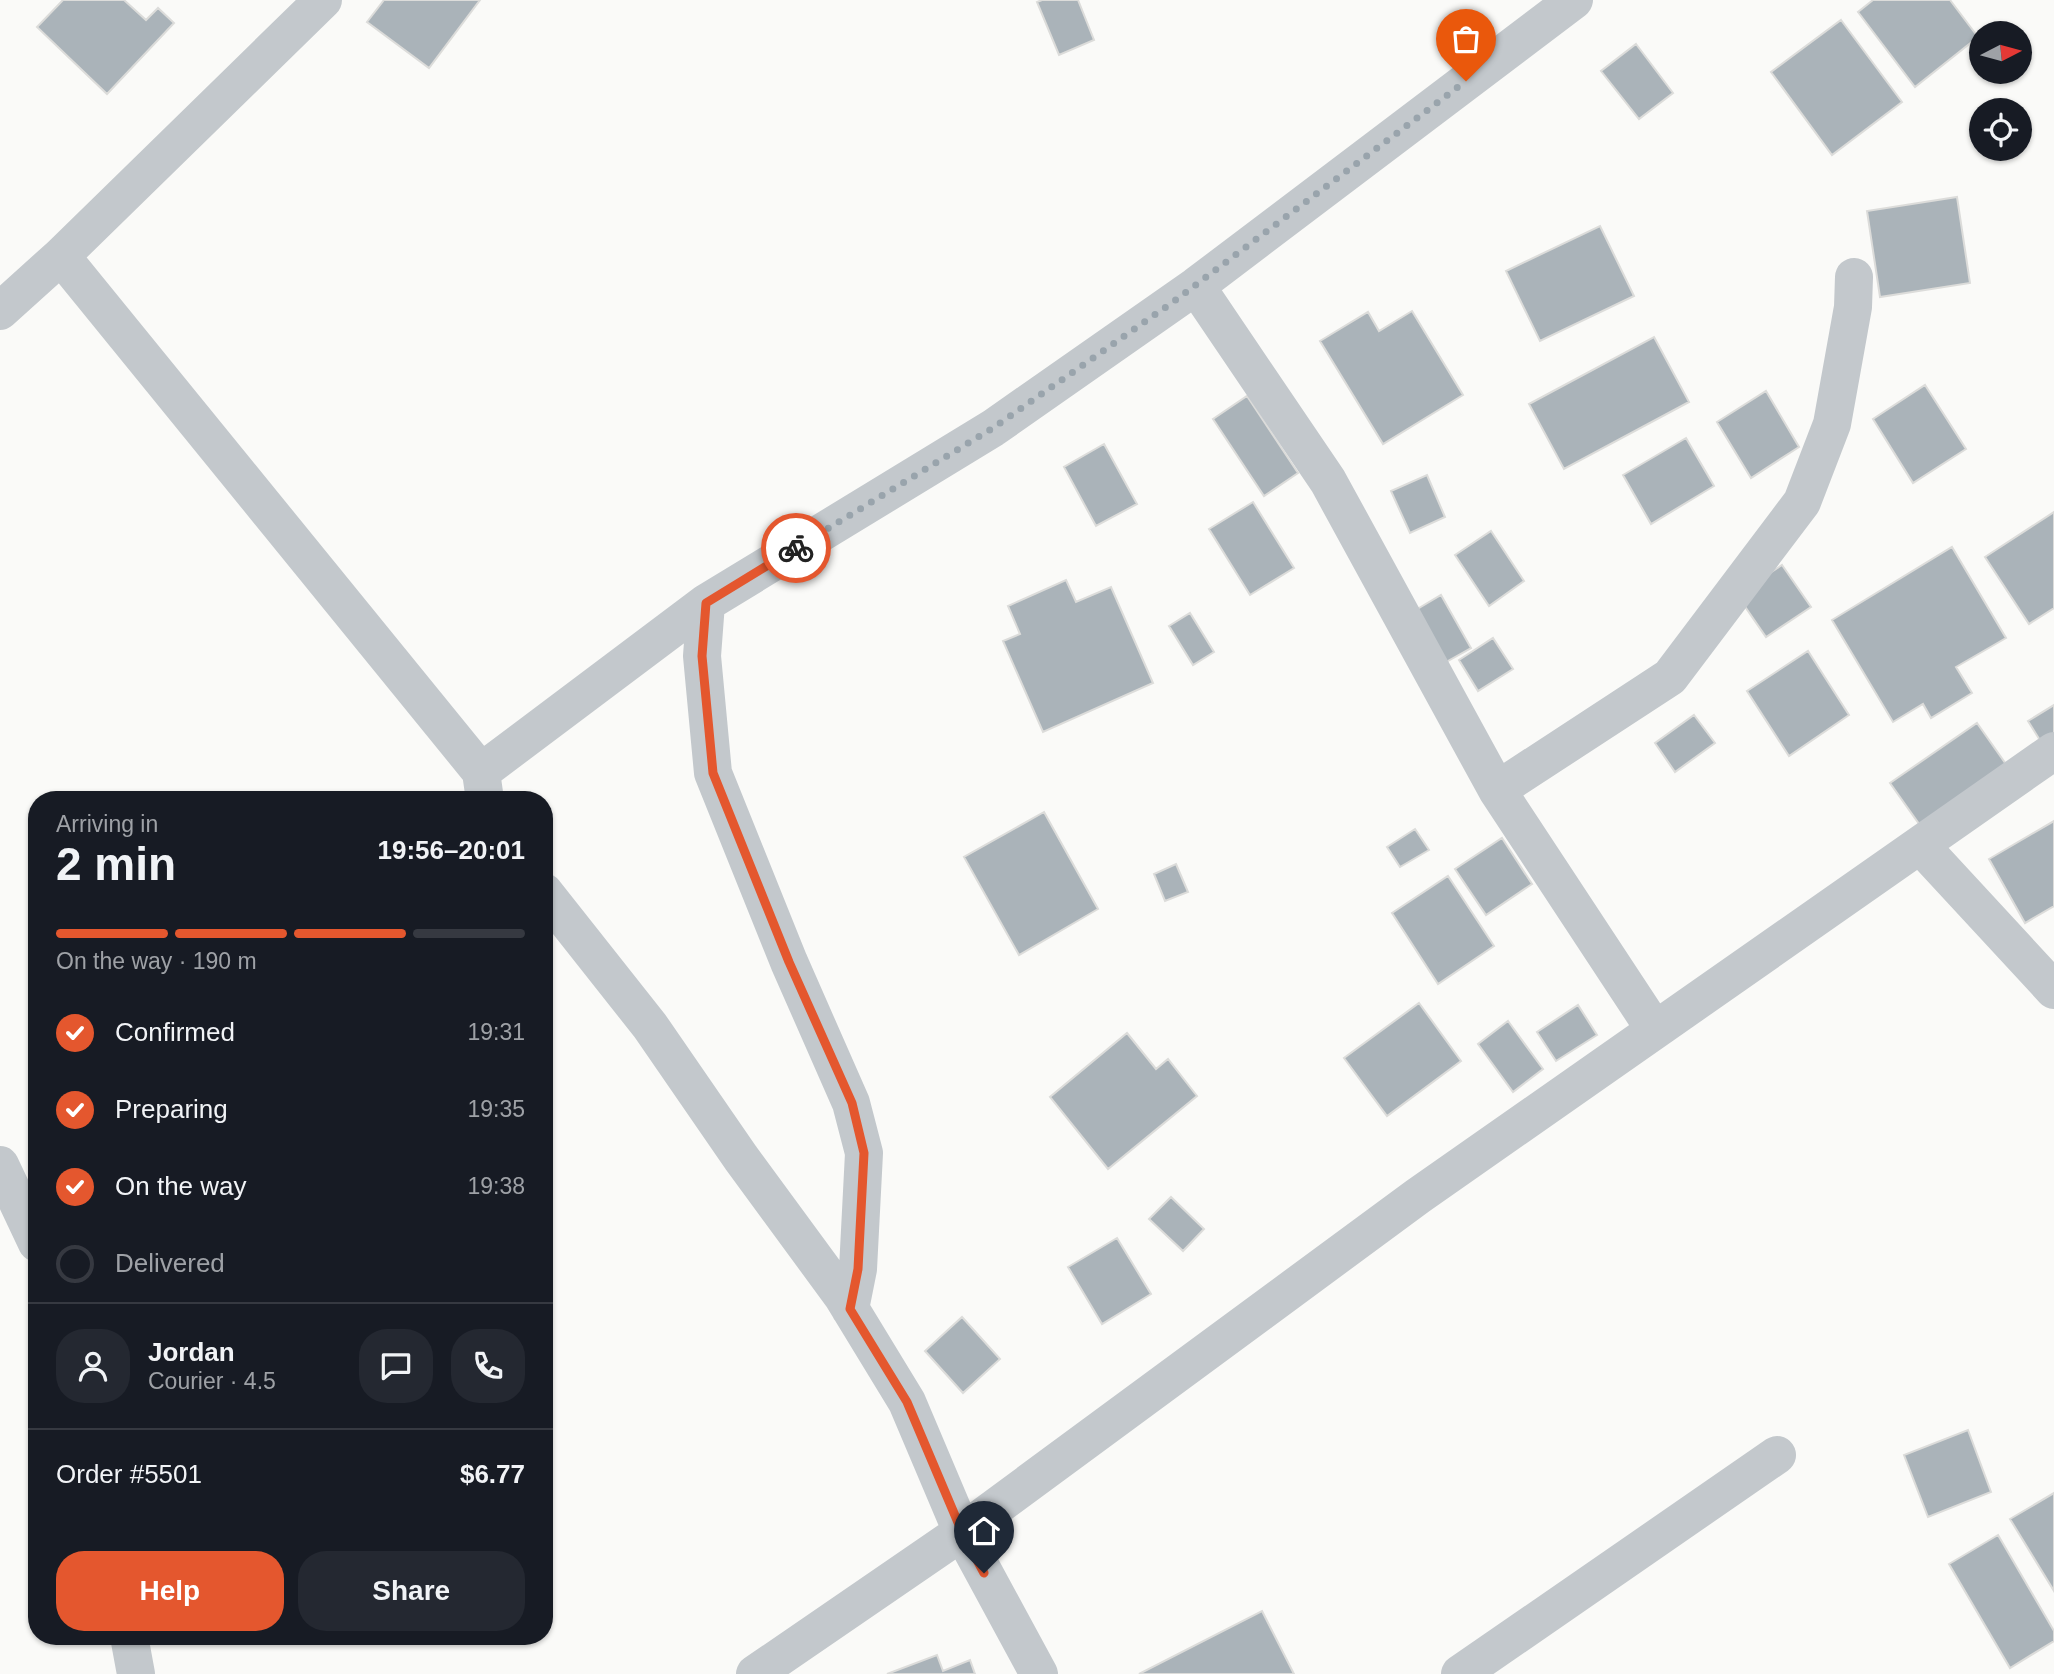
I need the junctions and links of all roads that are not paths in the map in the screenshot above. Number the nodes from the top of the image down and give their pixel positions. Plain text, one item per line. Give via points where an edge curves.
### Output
1 (323, 0) edge
2 (1574, 0) edge
3 (61, 256) junction
4 (1854, 276) dead end
5 (1196, 286) junction
6 (0, 311) edge
7 (706, 603) junction
8 (2054, 751) edge
9 (483, 786) edge
10 (1497, 790) junction
11 (1920, 845) junction
12 (553, 902) edge
13 (2054, 990) edge
14 (1655, 1030) junction
15 (0, 1165) edge
16 (28, 1224) edge
17 (850, 1309) junction
18 (1777, 1455) dead end
19 (962, 1532) junction
20 (131, 1645) edge
21 (136, 1674) edge
22 (755, 1674) edge
23 (1039, 1674) edge
24 (1460, 1674) edge

1 - 3 street
2 - 5 street
3 - 6 street
3 - 9 street
4 - 10 street via 1853,307 1832,424 1802,502 1670,677
5 - 7 street via 993,428
5 - 10 street via 1328,481
7 - 9 street
7 - 17 street via 702,656 713,773 852,1103 864,1153 858,1269
8 - 11 street
10 - 14 street
11 - 13 street
11 - 14 street
12 - 17 street via 650,1026
14 - 19 street via 1418,1196
15 - 16 street
17 - 19 street via 907,1402
18 - 24 street
19 - 22 street
19 - 23 street
20 - 21 street

